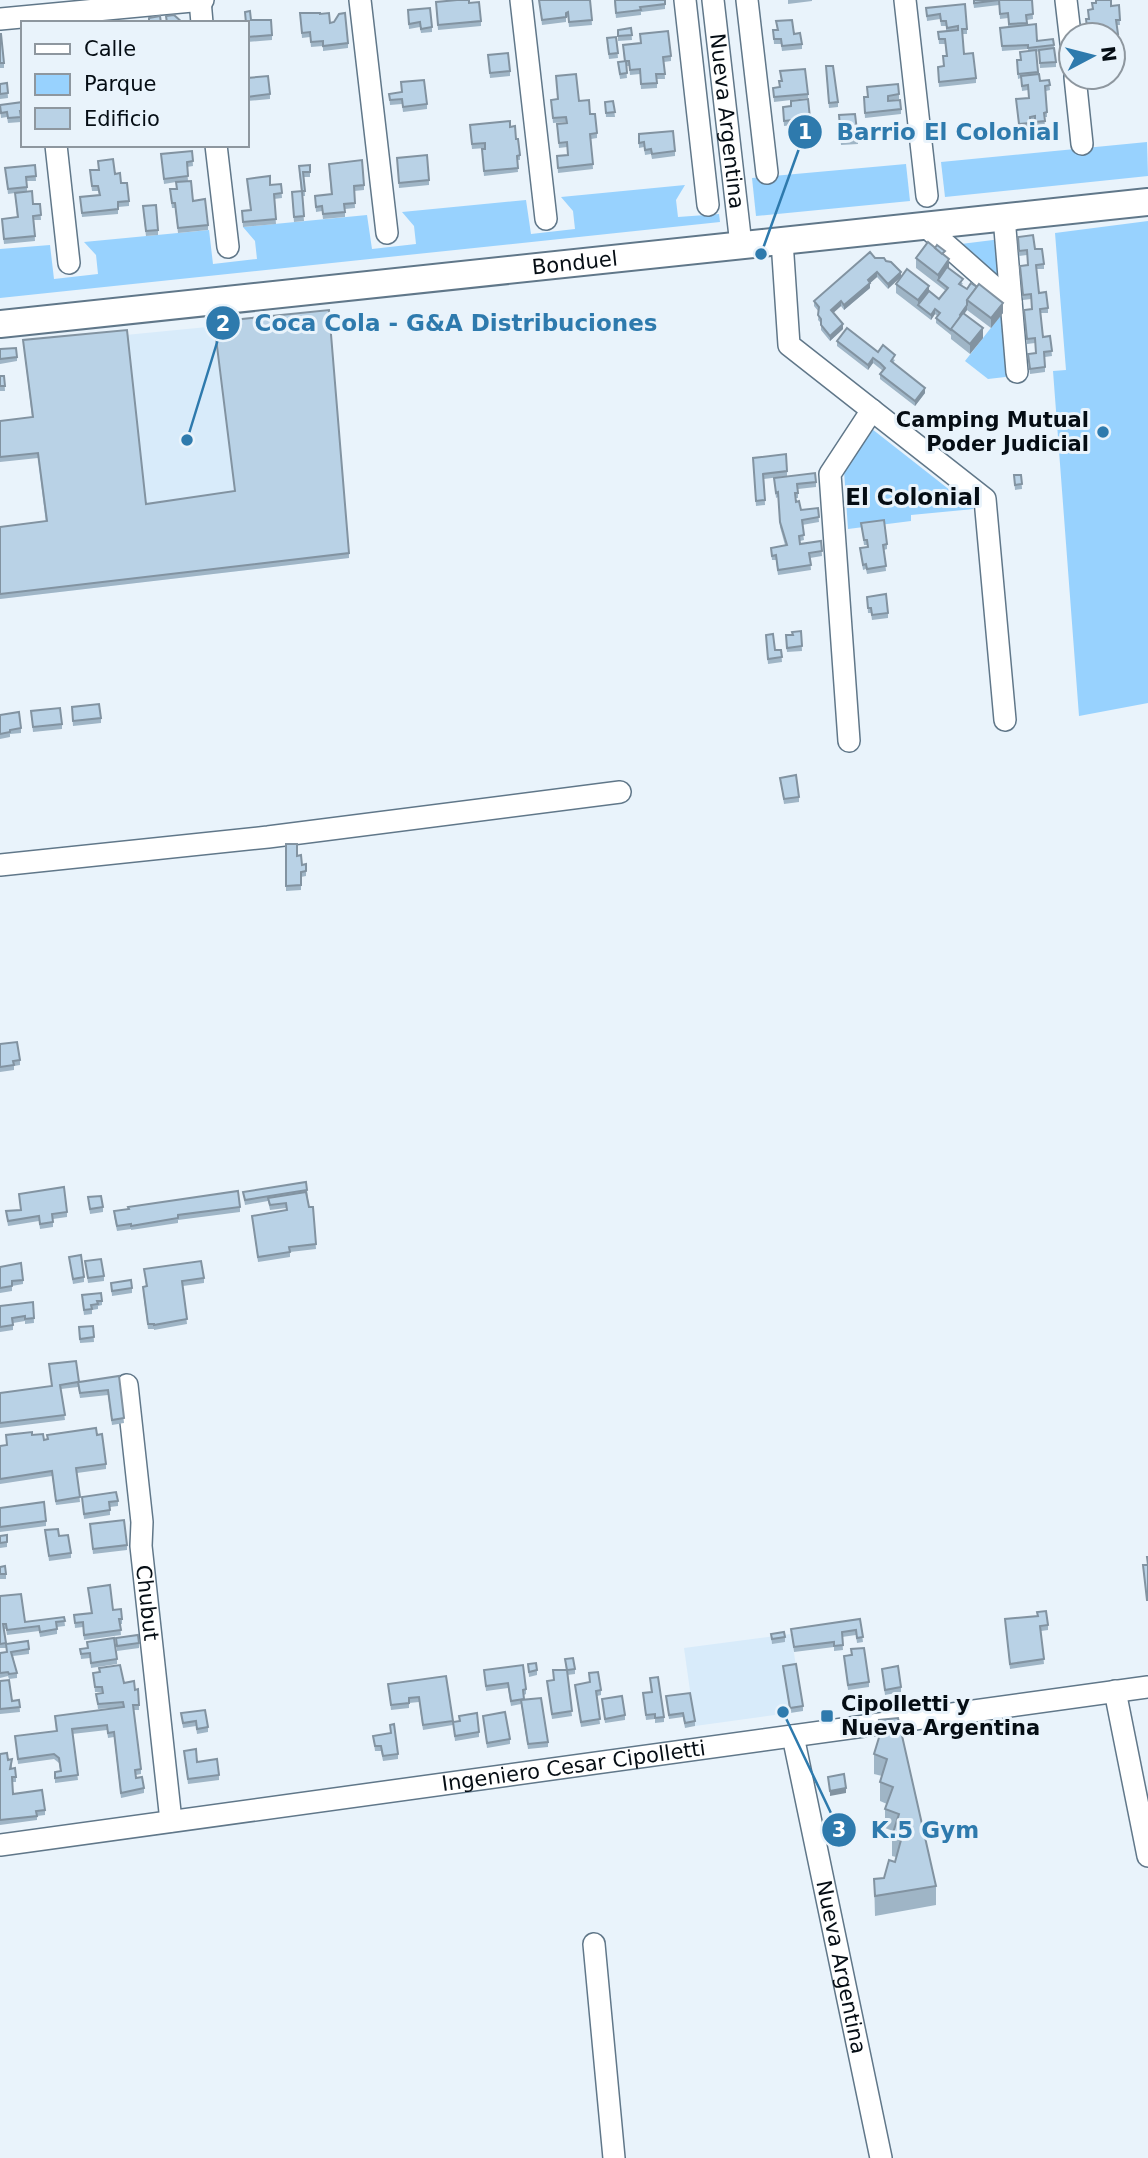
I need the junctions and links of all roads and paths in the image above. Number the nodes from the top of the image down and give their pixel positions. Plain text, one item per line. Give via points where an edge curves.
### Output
1 (201, 0) edge
2 (360, 0) edge
3 (521, 0) edge
4 (685, 0) edge
5 (713, 0) edge
6 (747, 0) edge
7 (905, 0) edge
8 (1066, 0) edge
9 (41, 13) edge
10 (0, 19) edge
11 (202, 21) edge
12 (1068, 21) edge
13 (1076, 91) edge
14 (1082, 144) dead end
15 (56, 147) edge
16 (216, 147) edge
17 (766, 173) dead end
18 (927, 195) dead end
19 (1148, 201) edge
20 (708, 205) dead end
21 (1004, 217) junction
22 (546, 219) dead end
23 (924, 225) junction
24 (387, 233) dead end
25 (782, 241) junction
26 (741, 245) junction
27 (228, 247) dead end
28 (69, 263) dead end
29 (1011, 302) junction
30 (0, 324) edge
31 (1017, 372) dead end
32 (872, 410) junction
33 (1005, 720) dead end
34 (849, 741) dead end
35 (620, 792) dead end
36 (0, 865) edge
37 (127, 1385) dead end
38 (1148, 1687) edge
39 (1115, 1691) junction
40 (793, 1736) junction
41 (171, 1821) junction
42 (0, 1845) edge
43 (1148, 1856) edge
44 (594, 1944) dead end
45 (614, 2158) edge
46 (881, 2158) edge

1 - 9 street
1 - 11 street
2 - 24 street
3 - 22 street
4 - 20 street
5 - 26 street, Nueva Argentina
6 - 17 street
7 - 18 street
8 - 12 street
9 - 10 street
13 - 14 street
15 - 28 street
16 - 27 street
19 - 21 main road, Bonduel
21 - 23 main road, Bonduel
21 - 29 street
23 - 25 main road, Bonduel
23 - 29 street
25 - 26 main road, Bonduel
25 - 32 street via 789,345
26 - 30 main road, Bonduel
29 - 31 street
32 - 33 street via 985,499
32 - 34 street via 830,474
35 - 36 street via 268,837
37 - 41 street, Chubut
38 - 39 street, Ingeniero Cesar Cipolletti
39 - 40 street, Ingeniero Cesar Cipolletti
39 - 43 street
40 - 41 street, Ingeniero Cesar Cipolletti
40 - 46 street, Nueva Argentina
41 - 42 street, Ingeniero Cesar Cipolletti
44 - 45 street

